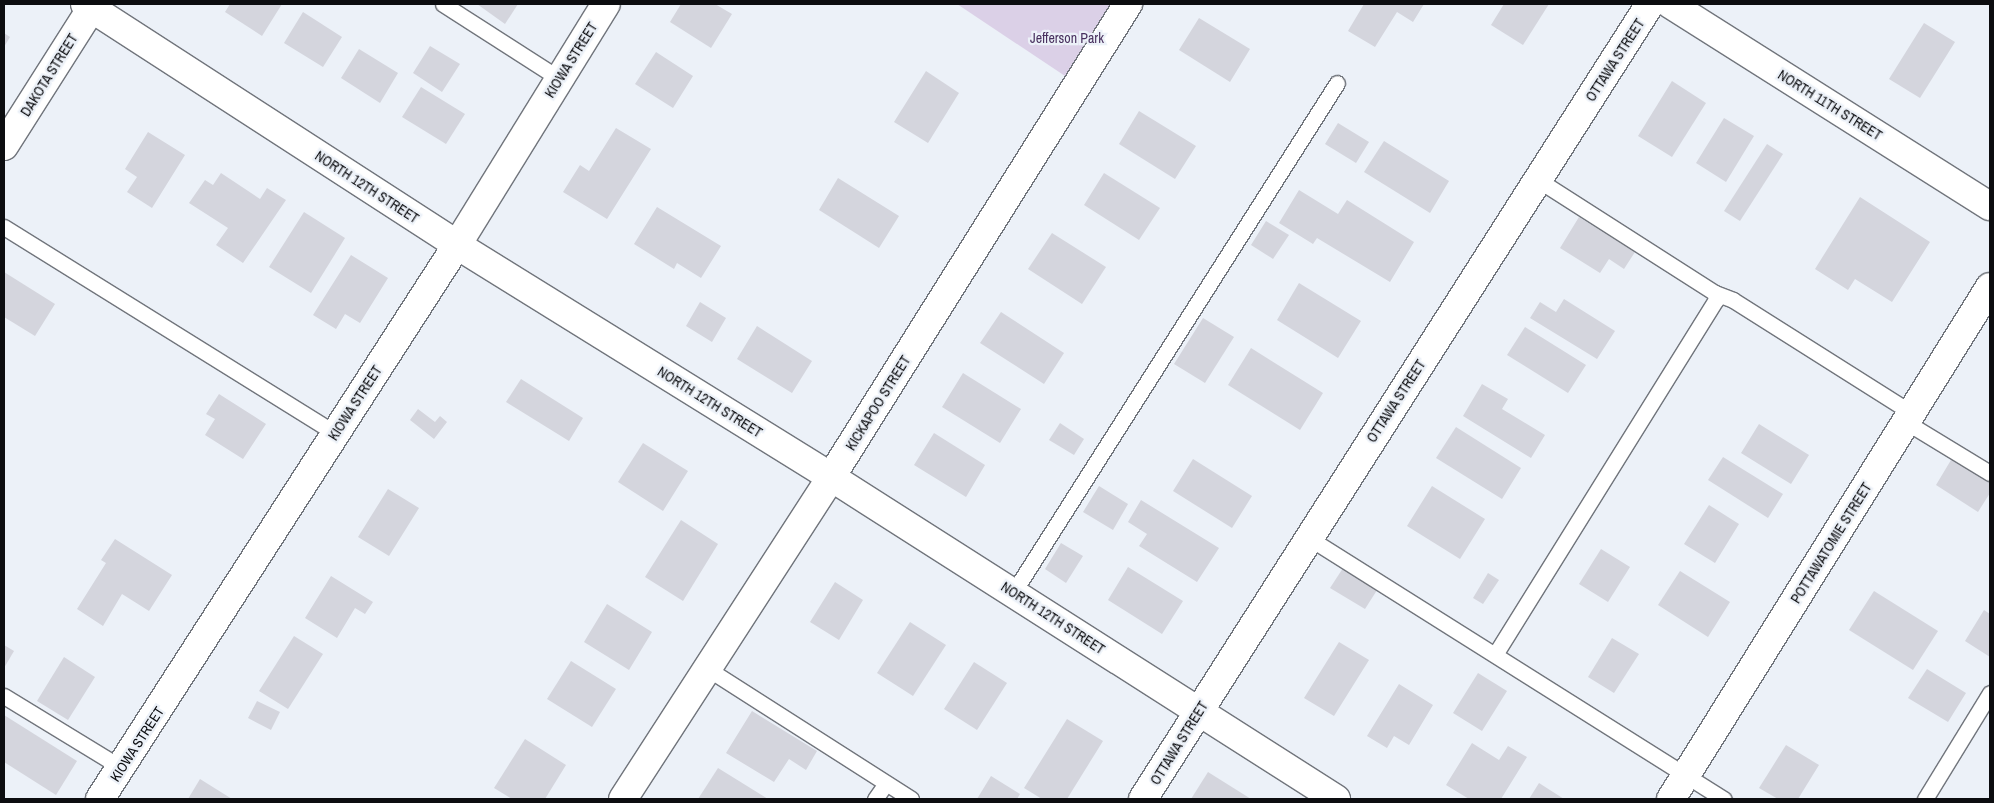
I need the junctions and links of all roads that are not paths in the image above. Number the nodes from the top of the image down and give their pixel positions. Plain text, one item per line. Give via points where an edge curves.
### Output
1 (443, 4) edge
2 (606, 4) edge
3 (1128, 4) edge
4 (1650, 4) edge
5 (1670, 4) edge
6 (90, 5) edge
7 (560, 79) junction
8 (1337, 82) dead end
9 (4, 146) edge
10 (1538, 180) junction
11 (1990, 206) edge
12 (4, 226) edge
13 (457, 245) junction
14 (1990, 287) edge
15 (1715, 293) junction
16 (1909, 418) junction
17 (336, 434) junction
18 (1990, 472) edge
19 (832, 477) junction
20 (1309, 538) junction
21 (1013, 593) junction
22 (1496, 653) junction
23 (708, 669) junction
24 (1990, 693) edge
25 (4, 696) edge
26 (1198, 712) junction
27 (122, 768) junction
28 (1685, 776) junction
29 (886, 783) junction
30 (100, 799) edge
31 (624, 799) edge
32 (876, 799) edge
33 (911, 799) edge
34 (1143, 799) edge
35 (1336, 799) edge
36 (1671, 799) edge
37 (1724, 799) edge
38 (1925, 799) edge

1 - 7 lane
2 - 7 street, KIOWA STREET
3 - 19 street, KICKAPOO STREET
4 - 10 street, OTTAWA STREET
5 - 11 street, NORTH 11TH STREET
6 - 9 street, DAKOTA STREET
6 - 13 street, NORTH 12TH STREET
7 - 13 street, KIOWA STREET
8 - 21 lane
10 - 15 lane
10 - 20 street, OTTAWA STREET
12 - 17 lane
13 - 17 street, KIOWA STREET
13 - 19 street, NORTH 12TH STREET
14 - 16 street, POTTAWATOMIE STREET
15 - 16 lane via 1733,300
15 - 22 lane via 1716,300 1626,448
16 - 18 lane
16 - 28 street, POTTAWATOMIE STREET
17 - 27 street, KIOWA STREET
19 - 21 street, NORTH 12TH STREET
19 - 23 street, KICKAPOO STREET
20 - 22 lane
20 - 26 street, OTTAWA STREET
21 - 26 street, NORTH 12TH STREET
22 - 28 lane
23 - 29 lane
23 - 31 street, KICKAPOO STREET
24 - 38 lane
25 - 27 lane
26 - 34 street, OTTAWA STREET
26 - 35 street, NORTH 12TH STREET
27 - 30 street, KIOWA STREET
28 - 36 street, POTTAWATOMIE STREET
28 - 37 lane
29 - 32 lane
29 - 33 lane

